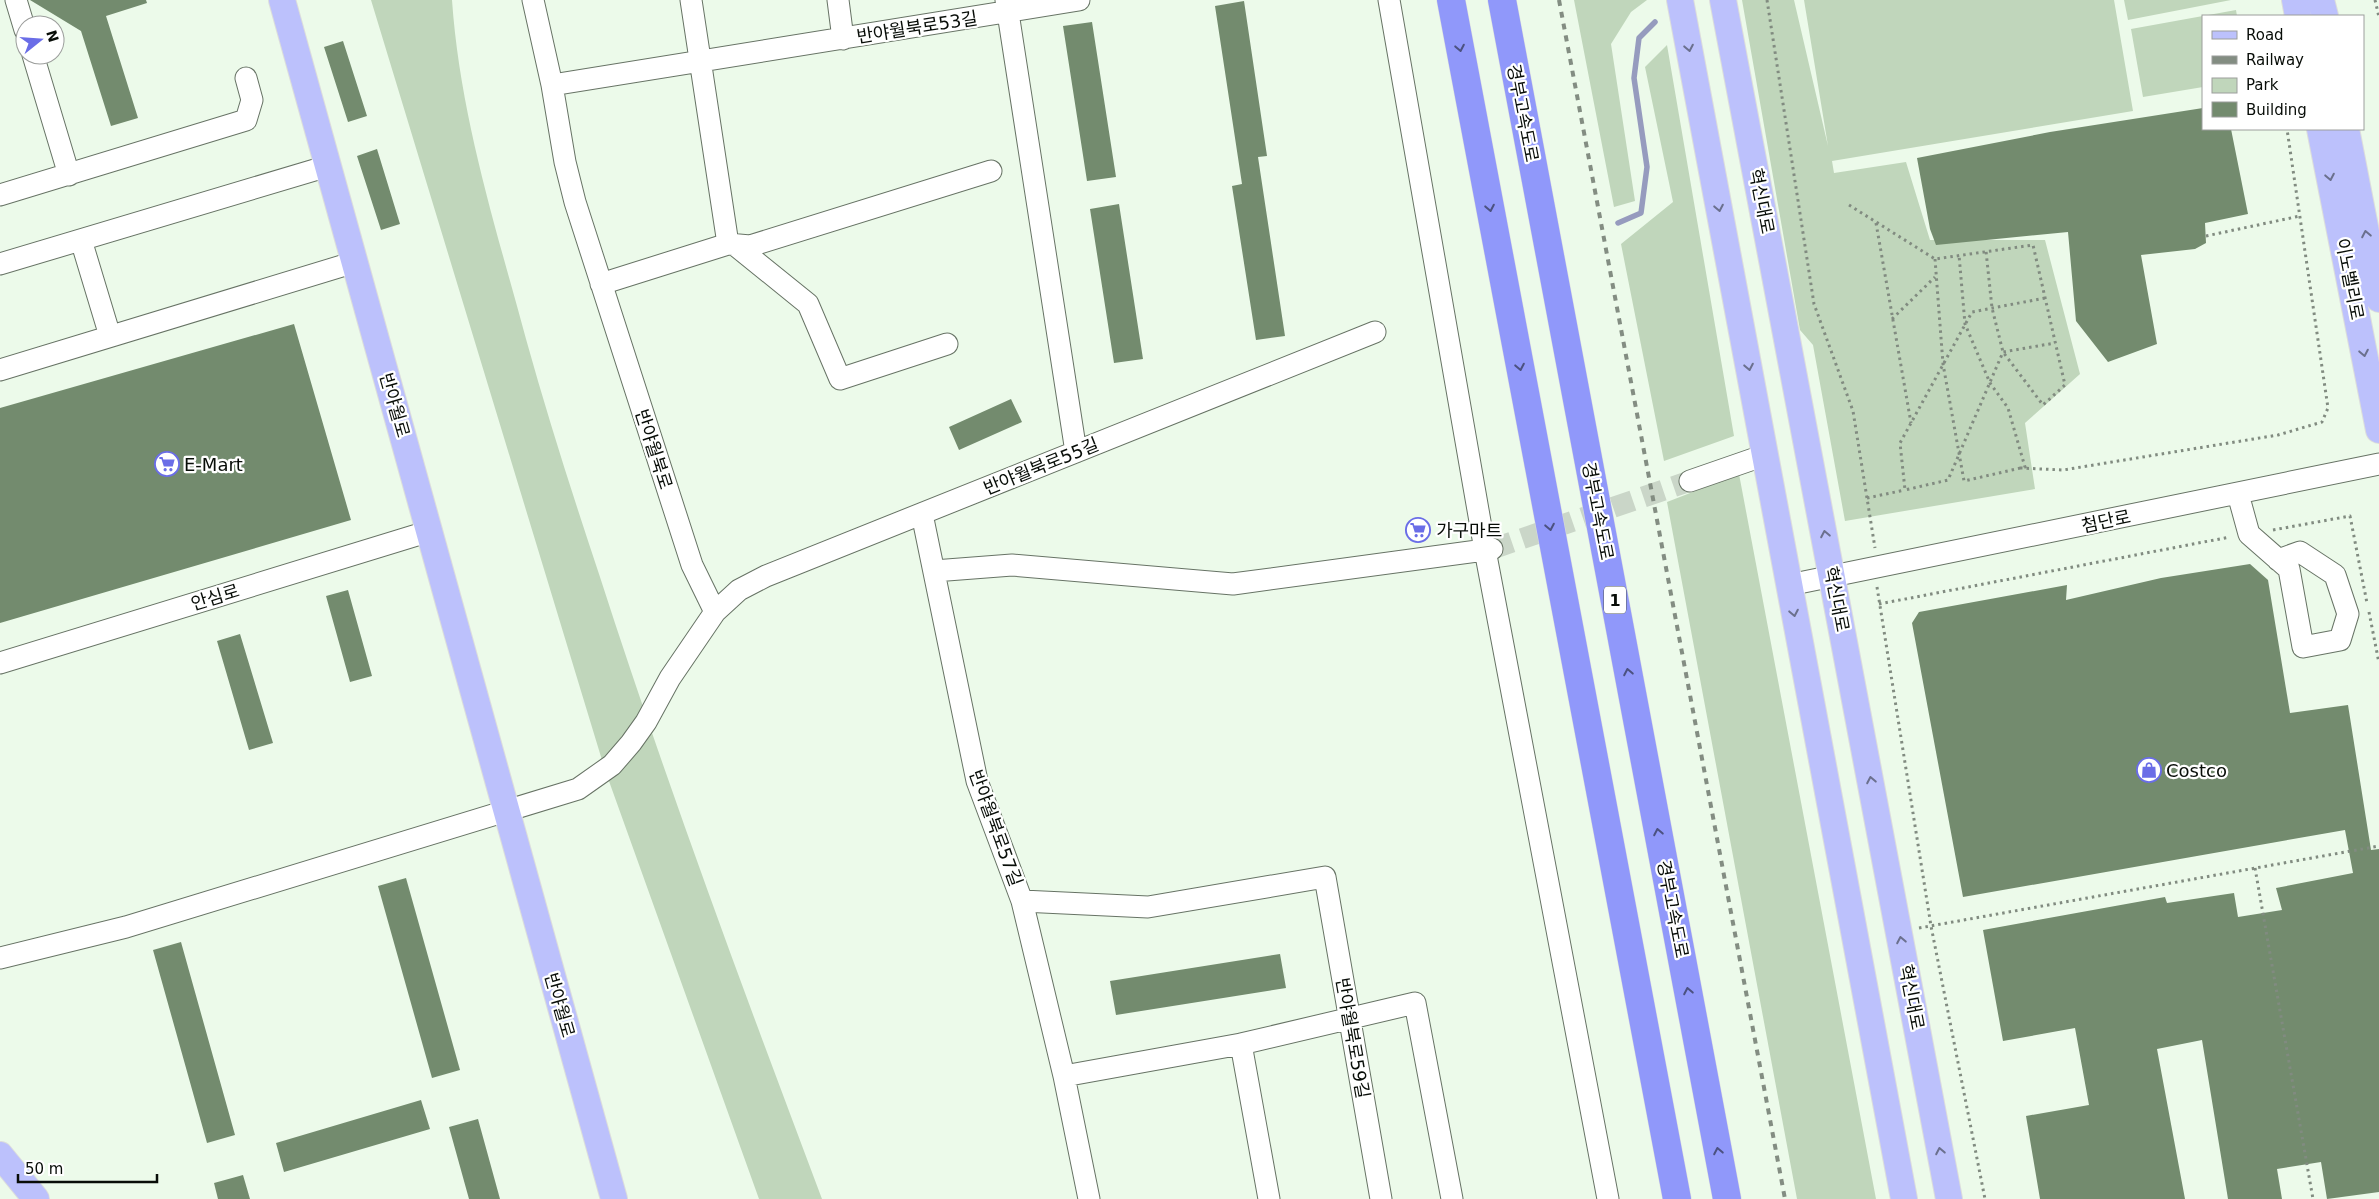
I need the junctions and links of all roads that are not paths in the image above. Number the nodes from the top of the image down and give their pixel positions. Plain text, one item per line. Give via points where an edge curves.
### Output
1 (16, 0) edge
2 (282, 0) edge
3 (533, 0) edge
4 (691, 0) edge
5 (838, 0) edge
6 (1079, 0) edge
7 (1390, 0) edge
8 (1451, 0) edge
9 (1502, 0) edge
10 (1680, 0) edge
11 (1723, 0) edge
12 (2295, 0) edge
13 (2321, 0) edge
14 (1007, 6) edge
15 (20, 15) edge
16 (2298, 15) edge
17 (2324, 15) edge
18 (843, 39) junction
19 (700, 61) junction
20 (36, 65) edge
21 (246, 78) dead end
22 (552, 85) junction
23 (2320, 130) edge
24 (2346, 130) edge
25 (328, 166) junction
26 (992, 171) dead end
27 (68, 175) junction
28 (0, 195) edge
29 (81, 240) junction
30 (731, 244) junction
31 (355, 262) junction
32 (0, 264) edge
33 (601, 284) junction
34 (2379, 299) edge
35 (1375, 332) dead end
36 (110, 336) junction
37 (947, 344) dead end
38 (0, 370) edge
39 (2379, 430) edge
40 (1076, 452) junction
41 (1765, 455) junction
42 (2379, 464) edge
43 (1690, 480) tunnel mouth
44 (2238, 494) junction
45 (922, 514) junction
46 (430, 531) junction
47 (1489, 550) junction
48 (2278, 560) dead end
49 (934, 571) junction
50 (1833, 577) junction
51 (1789, 584) junction
52 (715, 612) junction
53 (0, 663) edge
54 (506, 811) junction
55 (1325, 877) joint
56 (1022, 901) junction
57 (0, 958) edge
58 (1350, 1017) junction
59 (1241, 1044) junction
60 (1064, 1076) junction
61 (0, 1155) edge
62 (36, 1199) edge
63 (614, 1199) edge
64 (1089, 1199) edge
65 (1269, 1199) edge
66 (1382, 1199) edge
67 (1452, 1199) edge
68 (1608, 1199) edge
69 (1677, 1199) edge
70 (1727, 1199) edge
71 (1904, 1199) edge
72 (1949, 1199) edge

1 - 15 street
2 - 25 main road, 반야월로
3 - 22 street, 반야월북로
4 - 19 street
5 - 18 street, 반야월북로53길
6 - 14 street, 반야월북로53길
7 - 47 street
8 -> 69 highway
70 -> 9 highway, 경부고속도로 / 1
10 -> 41 main road
50 -> 11 main road, 혁신대로
12 - 16 main road
13 - 17 main road
14 - 18 street, 반야월북로53길
14 - 40 street
18 - 19 street, 반야월북로53길
19 - 22 street, 반야월북로53길
19 - 30 street
20 - 27 street
21 - 27 street via 252,100 246,120
22 - 33 street, 반야월북로 via 565,162
23 -> 39 main road, 이노벨리로
34 -> 24 main road
25 - 29 street
25 - 31 main road, 반야월로
26 - 30 street via 750,246
27 - 28 street
29 - 32 street
29 - 36 street
30 - 33 street
30 - 37 street via 808,304 840,380
31 - 36 street
31 - 46 main road, 반야월로
33 - 52 street, 반야월북로 via 692,565
35 - 40 street, 반야월북로55길
36 - 38 street
40 - 45 street, 반야월북로55길
41 - 43 street
41 - 51 main road
42 - 44 street, 첨단로
44 - 48 street via 2249,534
44 - 50 street, 첨단로
45 - 49 street, 반야월북로57길
45 - 52 street, 반야월북로55길 via 766,576 739,590
46 - 53 street, 안심로
46 - 54 main road, 반야월로
47 - 49 street via 1232,584 1012,565
47 - 68 street
49 - 56 street, 반야월북로57길 via 977,781
50 - 51 street, 첨단로
72 -> 50 main road, 혁신대로
51 -> 71 main road
52 - 54 street via 670,678 646,722 612,765 578,789
54 - 57 street via 126,927
54 - 63 main road, 반야월로
55 - 56 street, 반야월북로57길 via 1148,907
55 - 58 street, 반야월북로59길
56 - 60 street
58 - 59 street
58 - 66 street, 반야월북로59길
58 - 67 street via 1415,1003
59 - 60 street
59 - 65 street
60 - 64 street
61 - 62 main road

